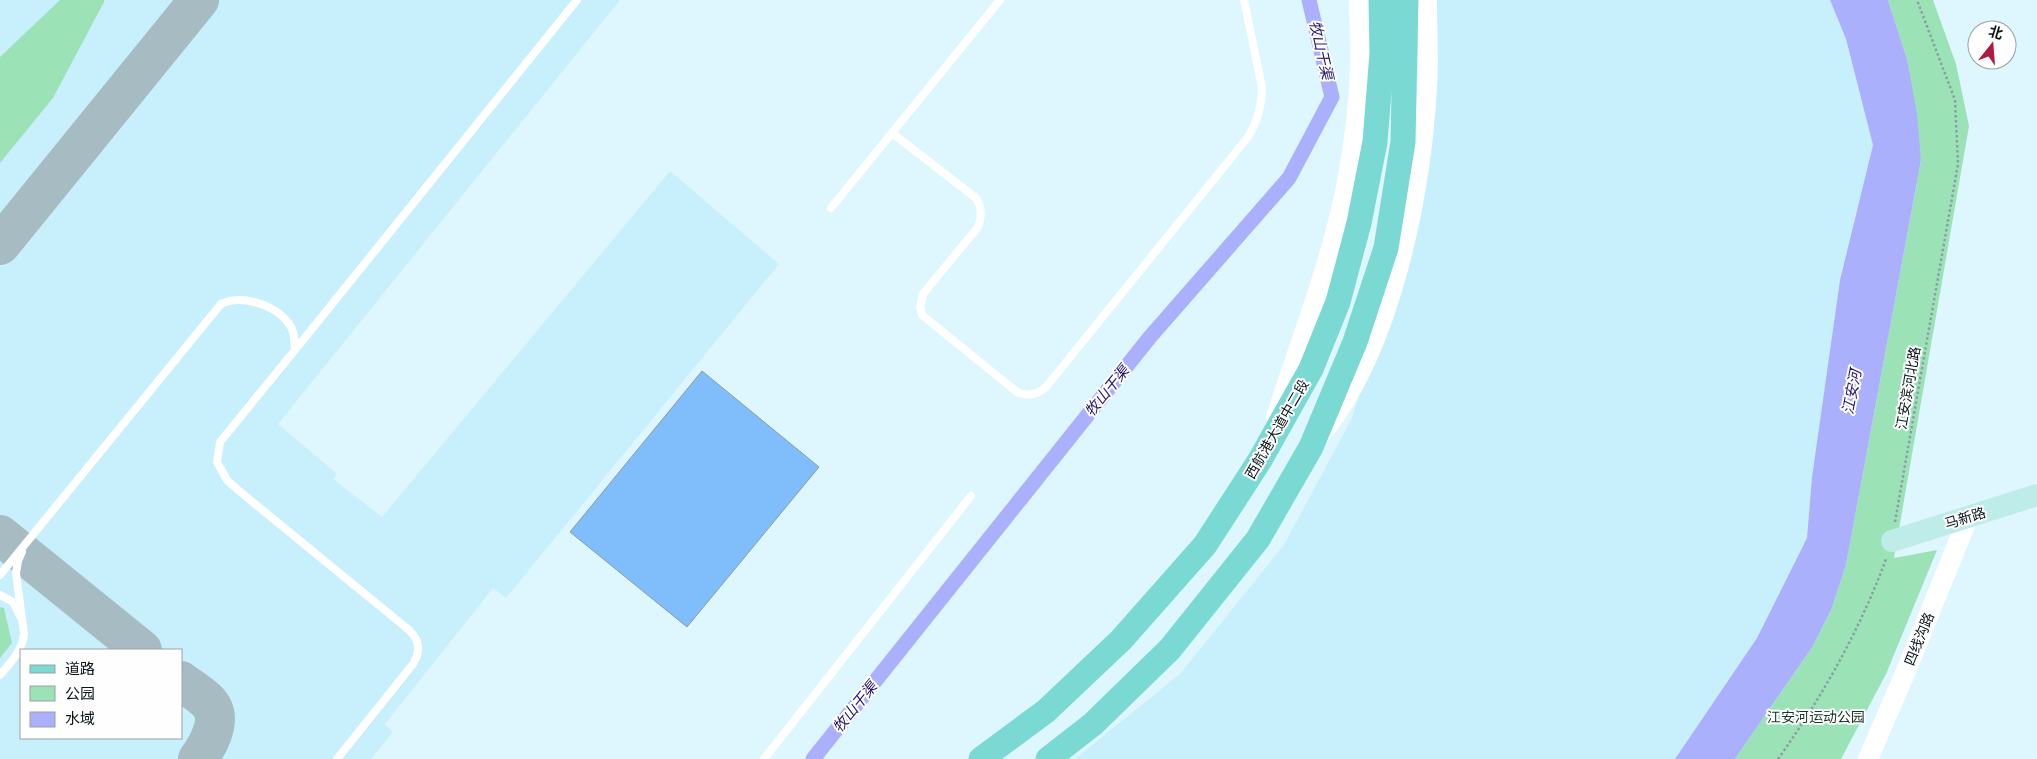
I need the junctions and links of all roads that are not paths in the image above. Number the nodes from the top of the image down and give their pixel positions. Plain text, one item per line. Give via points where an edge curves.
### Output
1 (577, 0) edge
2 (1000, 0) edge
3 (1244, 0) edge
4 (1359, 0) edge
5 (1381, 0) edge
6 (1406, 0) edge
7 (1427, 0) edge
8 (892, 133) junction
9 (831, 208) dead end
10 (295, 350) junction
11 (1311, 447) junction
12 (1266, 448) junction
13 (2037, 495) edge
14 (971, 496) dead end
15 (1968, 518) junction
16 (28, 541) junction
17 (1892, 541) road end
18 (0, 575) edge
19 (0, 595) edge
20 (22, 622) junction
21 (20, 649) edge
22 (20, 650) edge
23 (0, 675) edge
24 (337, 759) edge
25 (764, 759) edge
26 (981, 759) edge
27 (1048, 759) edge
28 (1868, 759) edge

1 - 10 lane
2 - 8 lane
3 - 8 lane via 1262,88 1255,126 1046,387 1034,395 1017,392 922,315 923,294 978,227 980,205 976,198
4 - 12 street via 1360,68 1356,125 1347,181 1314,308
5 - 12 main road, 西航港大道中二段 via 1382,52 1375,142 1359,223 1338,302 1311,369
6 - 11 main road via 1403,142 1386,248 1355,342
7 - 11 street via 1427,87 1420,159 1407,234 1366,362 1341,410
8 - 9 lane
10 - 16 lane via 291,327 269,308 241,300 221,304
10 - 24 lane via 226,433 216,462 238,490 409,630 419,645 413,664
11 - 27 main road via 1258,539 1170,649 1093,724
12 - 26 main road, 西航港大道中二段 via 1205,545 1121,640 1046,712
13 - 15 main road, 马新路
14 - 25 lane
15 - 17 main road, 马新路
15 - 28 street, 四线沟路
16 - 18 lane
16 - 20 lane via 16,573
19 - 20 lane via 13,602
20 - 21 lane via 24,634
22 - 23 lane

